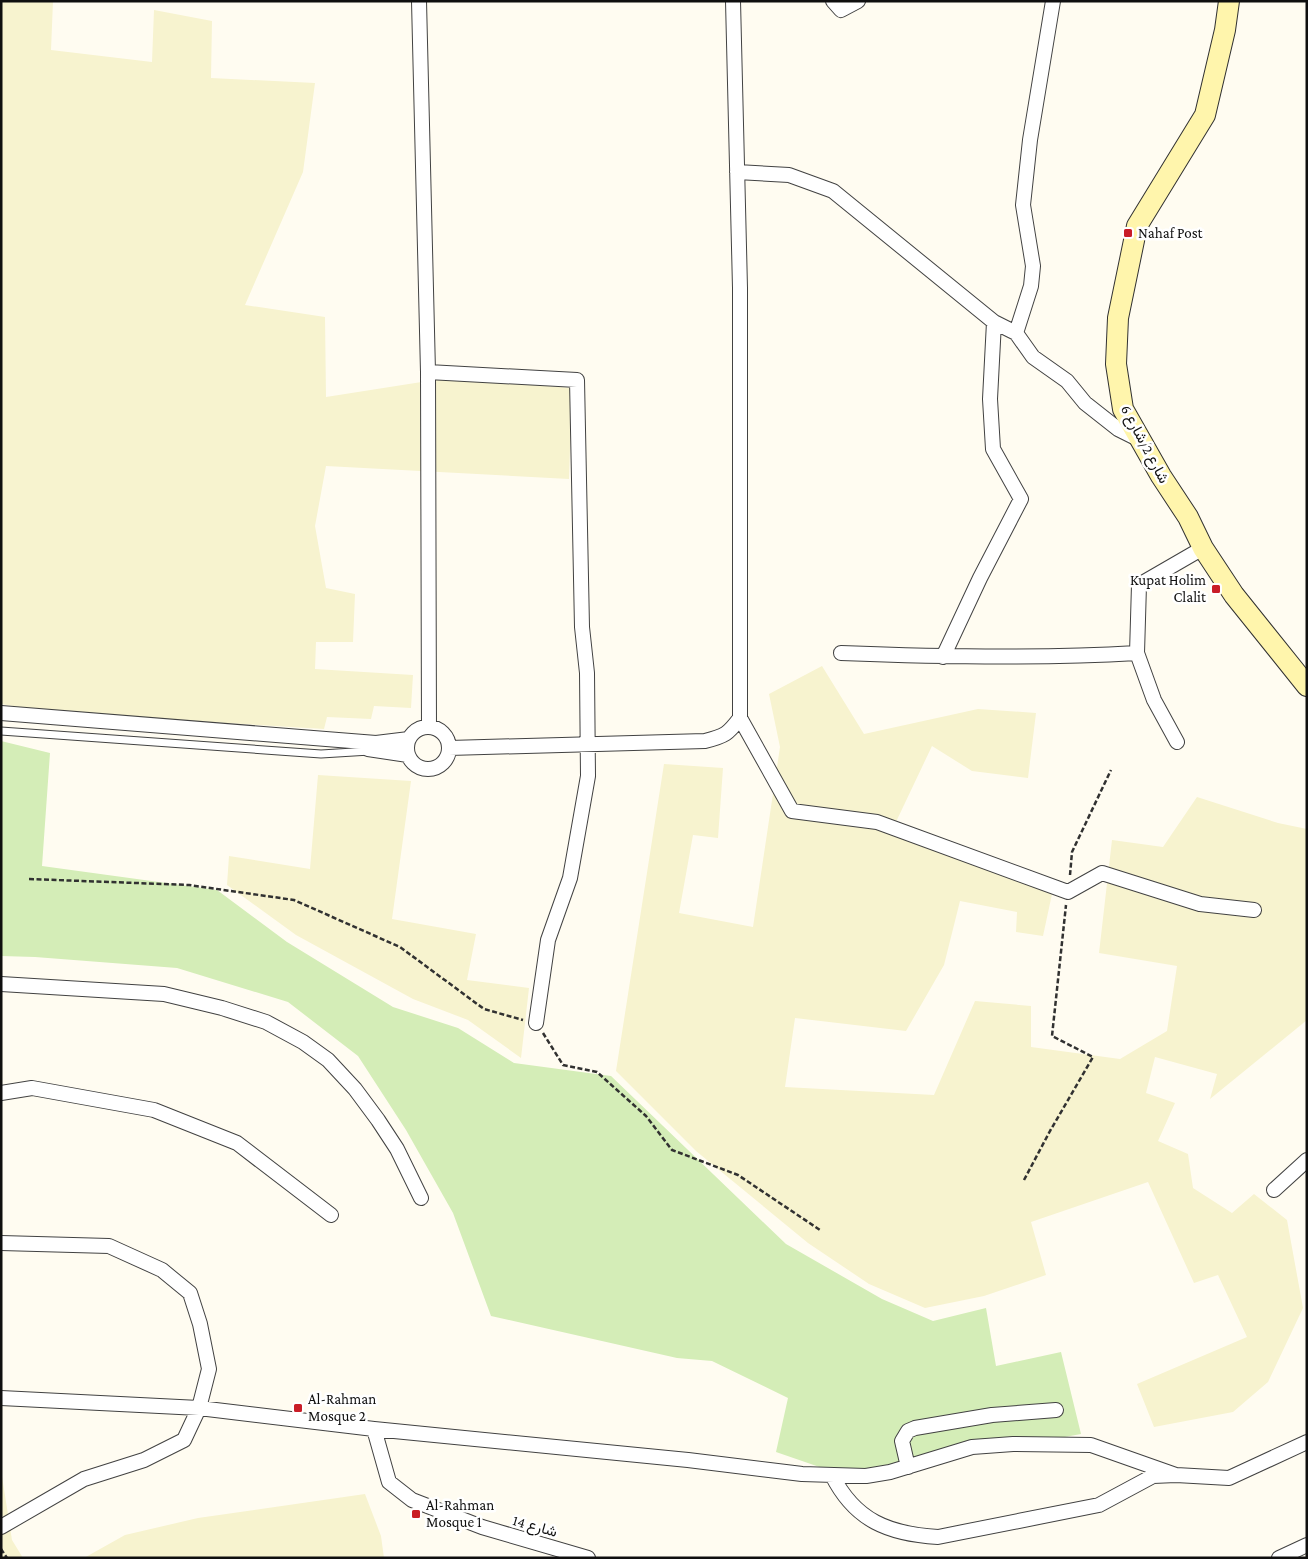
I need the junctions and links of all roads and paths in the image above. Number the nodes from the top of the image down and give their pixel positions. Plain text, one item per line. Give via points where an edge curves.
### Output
1 (419, 1) edge
2 (733, 1) edge
3 (832, 1) edge
4 (858, 1) edge
5 (1053, 1) edge
6 (1229, 1) edge
7 (737, 172) junction
8 (994, 322) junction
9 (1016, 333) junction
10 (428, 372) junction
11 (1142, 441) junction
12 (1203, 548) junction
13 (841, 653) dead end
14 (1137, 653) junction
15 (943, 658) junction
16 (1307, 686) edge
17 (1, 713) edge
18 (740, 718) junction
19 (1, 721) edge
20 (429, 727) junction
21 (1, 731) edge
22 (409, 740) junction
23 (1178, 742) dead end
24 (588, 744) junction
25 (449, 748) junction
26 (382, 751) junction
27 (408, 755) junction
28 (1111, 770) dead end
29 (29, 879) dead end
30 (1068, 892) junction
31 (1254, 910) dead end
32 (1, 984) edge
33 (536, 1023) junction
34 (1, 1093) edge
35 (1307, 1160) edge
36 (1024, 1180) dead end
37 (1274, 1190) dead end
38 (422, 1198) dead end
39 (332, 1215) dead end
40 (820, 1230) dead end
41 (1, 1243) edge
42 (1, 1398) edge
43 (199, 1408) junction
44 (1056, 1410) dead end
45 (374, 1429) junction
46 (1307, 1442) edge
47 (908, 1467) junction
48 (832, 1475) junction
49 (1176, 1475) junction
50 (1, 1527) edge
51 (1307, 1545) edge
52 (1, 1549) edge
53 (7, 1558) edge
54 (588, 1558) edge
55 (1279, 1558) edge

1 - 10 street
2 - 7 street
3 - 4 street via 841,10
5 - 9 street via 1030,140 1023,205 1033,266 1031,286
6 - 11 street, شارع 2/شارع 6 via 1205,114 1137,226 1118,318 1116,364 1123,409
7 - 8 street via 789,175 834,191
7 - 18 street
8 - 9 street
8 - 15 street via 990,400 993,449 1021,499
9 - 11 street via 1033,357 1067,381 1084,403 1118,429
10 - 20 street
10 - 24 street via 576,380
11 - 12 street, شارع 2/شارع 6
12 - 14 street via 1139,585
12 - 16 street, شارع 2/شارع 6 via 1234,595
13 - 15 street
14 - 15 street
14 - 23 street via 1154,700
17 - 22 street via 376,743
18 - 24 street via 730,732 705,741
18 - 30 street via 792,812 877,822
19 - 26 street
20 - 22 street via 417,730
20 - 25 street via 441,732
21 - 26 lane via 321,754
22 - 27 street
24 - 25 street
24 - 33 street via 588,776 570,878 548,940
25 - 27 street via 445,760 436,768 418,766
26 - 27 street
28 - 30 path via 1072,852
29 - 33 path via 189,884 294,900 400,947 484,1009
30 - 31 street via 1102,873 1200,904
30 - 36 path via 1052,1036 1093,1057
32 - 38 street via 164,994 266,1022 328,1060 355,1089 397,1149
33 - 40 path via 563,1065 597,1072 646,1116 672,1150 738,1175
34 - 39 street via 32,1088 154,1110 237,1143
35 - 37 street
41 - 43 street via 109,1246 162,1270 190,1293 209,1369
42 - 43 street
43 - 45 street
43 - 50 street via 184,1440 144,1460 84,1479
44 - 47 street via 992,1415 915,1428 908,1431 902,1440
45 - 48 street
45 - 54 street, شارع 14 via 389,1482 412,1500 482,1527
46 - 49 street via 1229,1478
47 - 48 street via 866,1476
47 - 49 street via 972,1447 1091,1445
48 - 49 street via 842,1495 875,1522 892,1531 938,1537 1099,1505 1153,1476
51 - 55 street
52 - 53 path

